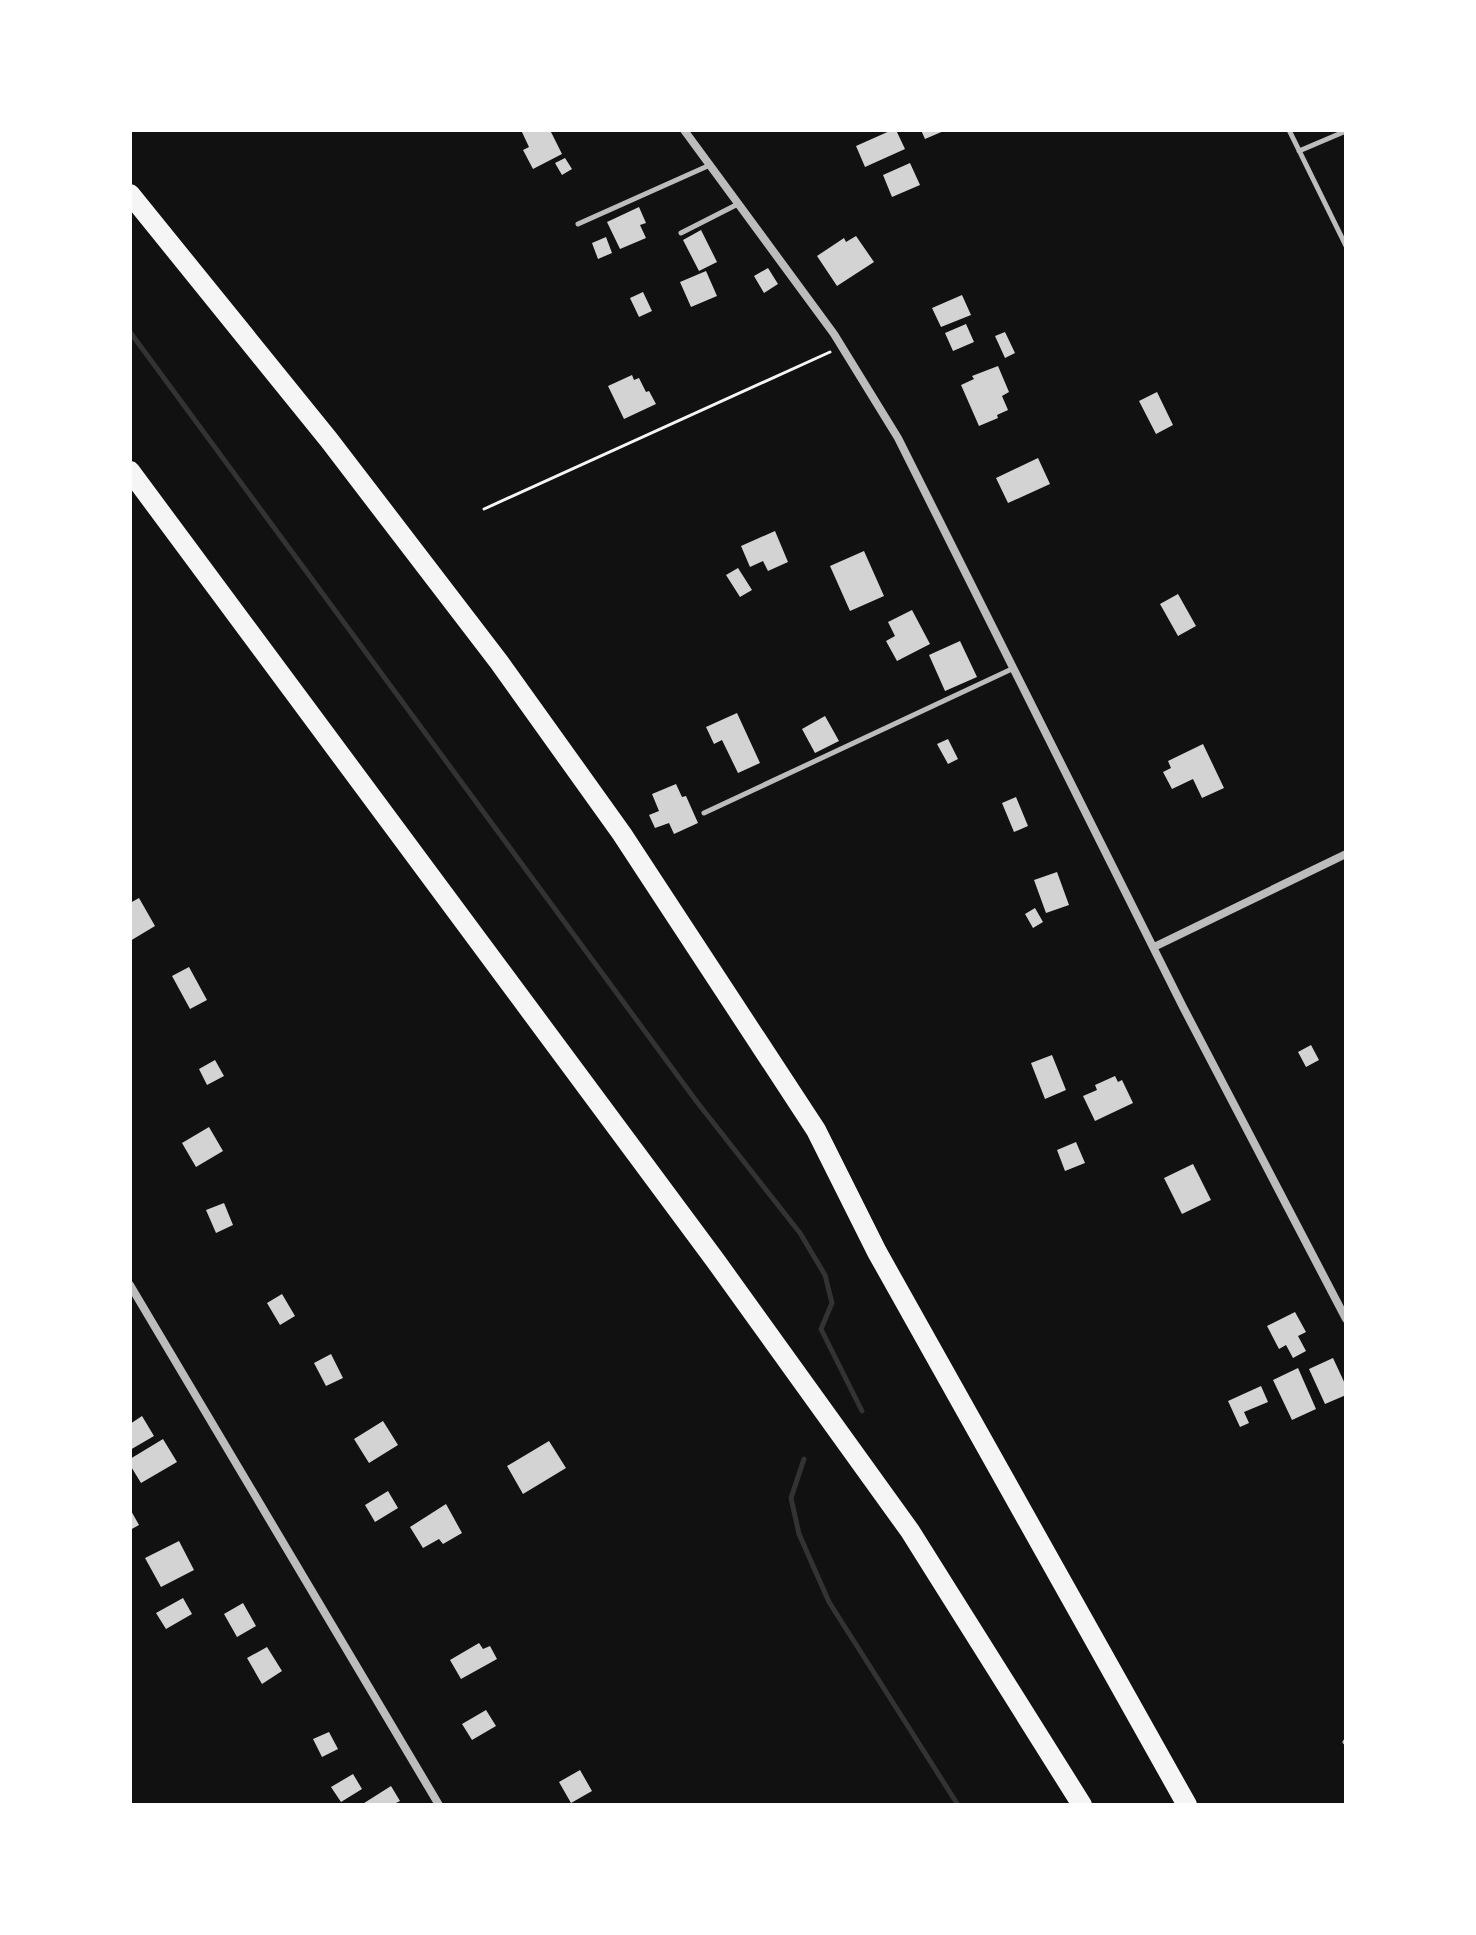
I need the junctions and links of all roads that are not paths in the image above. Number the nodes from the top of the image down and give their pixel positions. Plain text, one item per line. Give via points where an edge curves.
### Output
1 (684, 130) edge
2 (1289, 130) edge
3 (1346, 131) edge
4 (1299, 151) junction
5 (710, 165) junction
6 (130, 194) edge
7 (738, 204) junction
8 (578, 224) dead end
9 (681, 233) dead end
10 (1346, 246) edge
11 (130, 471) edge
12 (1015, 668) junction
13 (704, 813) dead end
14 (1346, 854) edge
15 (1154, 947) junction
16 (130, 1285) edge
17 (1346, 1319) edge
18 (439, 1805) edge
19 (1082, 1805) edge
20 (1187, 1805) edge

1 - 5 street
2 - 4 lane
3 - 4 lane
4 - 10 lane
5 - 7 street
5 - 8 lane
6 - 20 highway via 329,440 622,834 816,1130 877,1252
7 - 9 lane
7 - 12 street via 842,347 898,438
11 - 19 highway via 910,1531
12 - 13 lane
12 - 15 street
14 - 15 street
15 - 17 street
16 - 18 street

